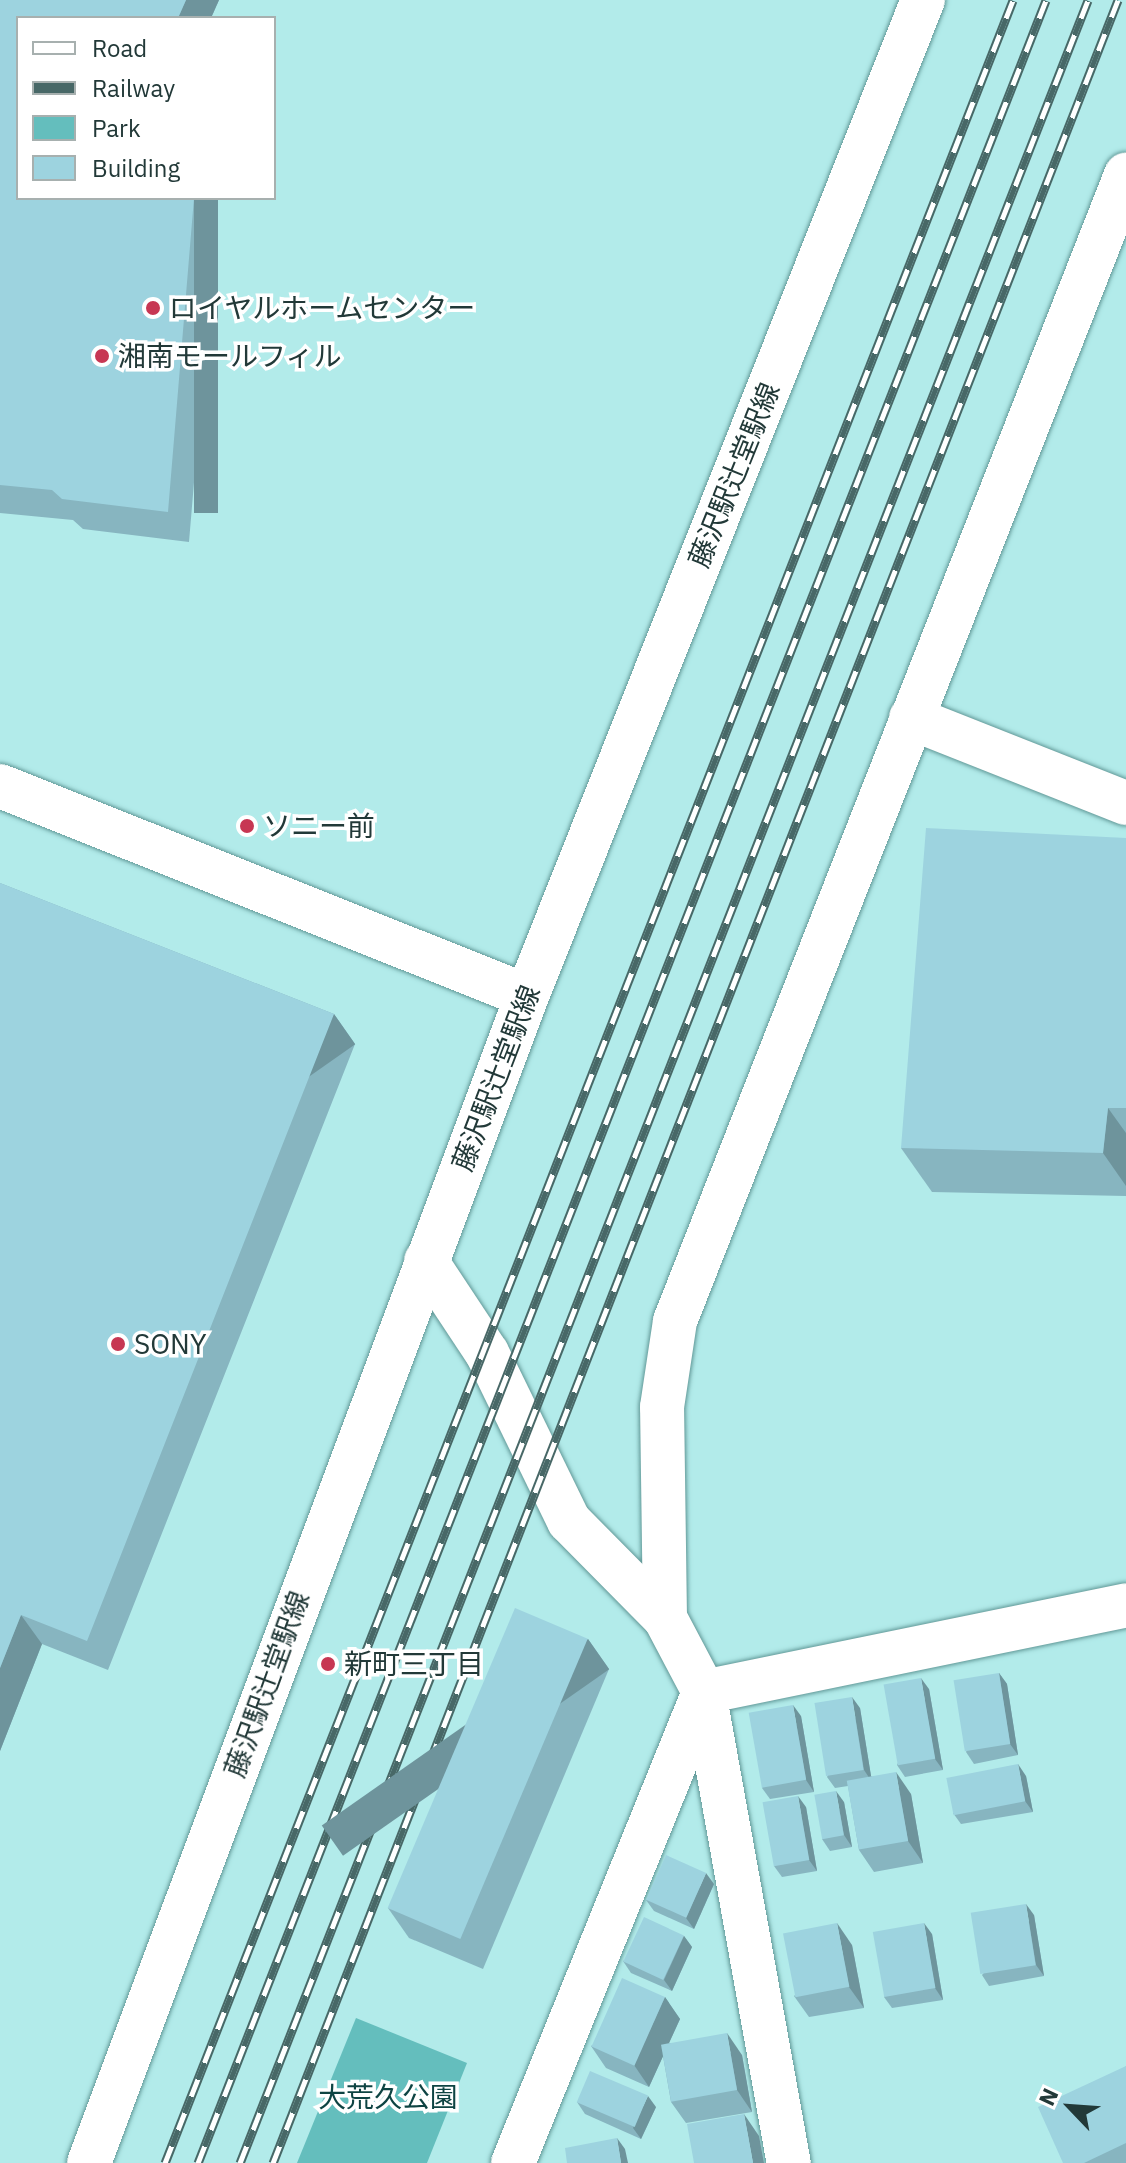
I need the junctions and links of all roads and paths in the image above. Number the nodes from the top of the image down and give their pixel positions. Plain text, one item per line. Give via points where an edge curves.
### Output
1 (923, 0) edge
2 (1126, 175) edge
3 (911, 718) junction
4 (0, 786) edge
5 (1126, 803) edge
6 (527, 996) junction
7 (426, 1261) junction
8 (1126, 1605) edge
9 (665, 1618) junction
10 (704, 1692) junction
11 (89, 2163) edge
12 (513, 2163) edge
13 (789, 2163) edge

1 - 6 street, 藤沢駅辻堂駅線
2 - 3 street
3 - 5 street
3 - 9 street via 675,1321 662,1407
4 - 6 street
6 - 7 street, 藤沢駅辻堂駅線
7 - 9 street via 487,1353 569,1521
7 - 11 street, 藤沢駅辻堂駅線
8 - 10 street
9 - 10 street
10 - 12 street
10 - 13 street

